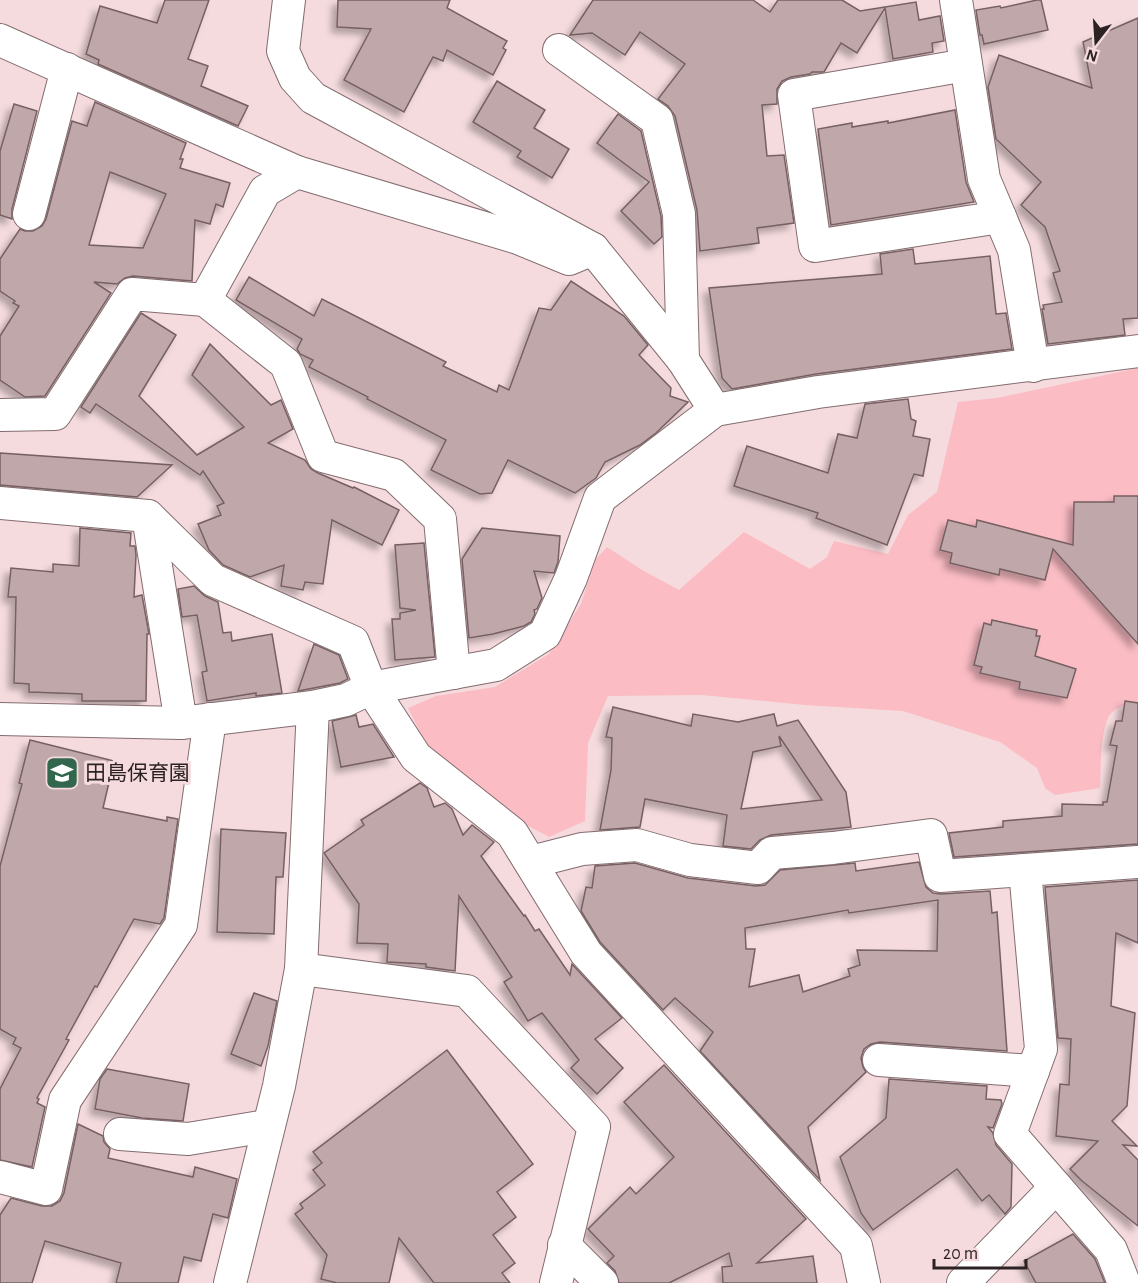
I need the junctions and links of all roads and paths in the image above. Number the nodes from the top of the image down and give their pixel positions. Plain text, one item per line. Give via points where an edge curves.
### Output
1 (289, 0) edge
2 (956, 0) edge
3 (0, 40) edge
4 (559, 50) dead end
5 (966, 65) junction
6 (67, 69) junction
7 (297, 172) junction
8 (29, 214) dead end
9 (1000, 217) junction
10 (593, 249) junction
11 (206, 300) junction
12 (1138, 351) edge
13 (683, 360) junction
14 (1033, 366) junction
15 (715, 410) junction
16 (0, 415) edge
17 (0, 503) edge
18 (148, 516) junction
19 (454, 673) junction
20 (358, 694) junction
21 (313, 707) junction
22 (0, 719) edge
23 (196, 721) junction
24 (531, 862) junction
25 (1138, 862) edge
26 (1024, 870) junction
27 (301, 969) junction
28 (879, 1060) dead end
29 (1033, 1071) junction
30 (267, 1126) junction
31 (120, 1134) dead end
32 (0, 1177) edge
33 (1056, 1187) junction
34 (564, 1245) junction
35 (230, 1283) edge
36 (556, 1283) edge
37 (602, 1283) edge
38 (864, 1283) edge
39 (963, 1283) edge
40 (1124, 1283) edge

1 - 10 street via 283,51 295,78 313,98
2 - 5 street
3 - 6 street
4 - 13 street via 657,120 679,214
5 - 9 street via 984,178
5 - 9 street via 794,95 816,246
6 - 7 street
6 - 8 street
7 - 10 street via 518,238 569,260
7 - 11 street via 265,191
9 - 14 street via 1014,250
10 - 13 street
11 - 16 street via 132,294 55,414
11 - 19 street via 286,364 323,456 394,475 440,519
12 - 14 street
13 - 15 street
14 - 15 street via 818,392
15 - 19 street via 600,498 571,578 545,634 496,665
17 - 18 street
18 - 20 street via 213,580 352,642
18 - 23 street
19 - 20 street
20 - 21 street
20 - 24 street via 416,757 512,833
21 - 23 street
21 - 27 street
22 - 23 street
23 - 32 street via 181,925 65,1100 46,1189
24 - 26 street via 582,849 637,845 690,860 758,868 772,853 931,835 940,876
24 - 38 street via 586,953 856,1246
25 - 26 street
26 - 29 street via 1041,1049
27 - 30 street via 279,1086
27 - 34 street via 467,991 594,1127
28 - 29 street
29 - 33 street via 1010,1134
30 - 31 street via 188,1139
30 - 35 street
33 - 39 street
33 - 40 street via 1111,1250
34 - 36 street
34 - 37 street

